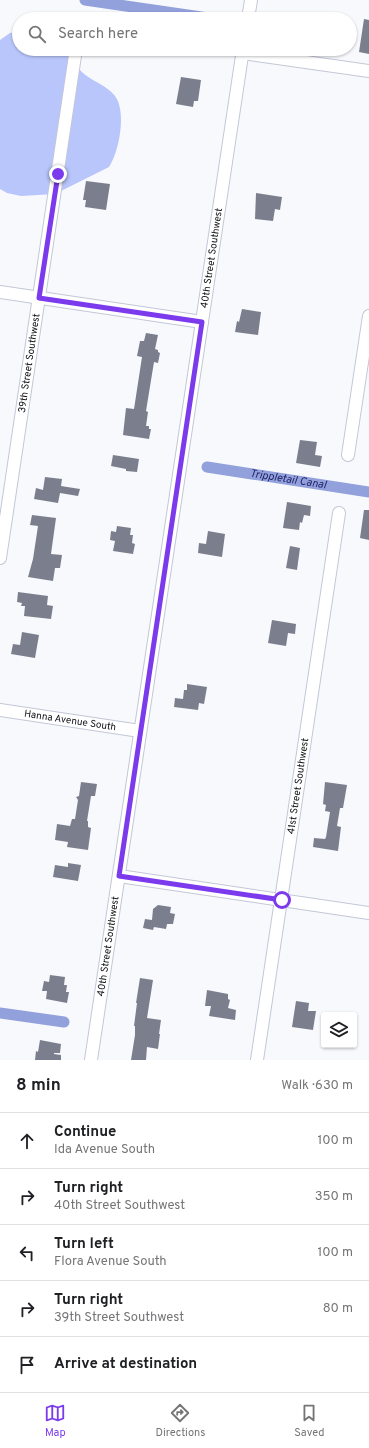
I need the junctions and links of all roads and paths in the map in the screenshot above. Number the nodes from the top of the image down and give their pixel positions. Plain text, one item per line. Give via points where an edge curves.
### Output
1 (251, 0) edge
2 (249, 12) edge
3 (75, 56) edge
4 (242, 56) edge
5 (274, 56) edge
6 (369, 71) edge
7 (0, 292) edge
8 (39, 298) junction
9 (369, 316) edge
10 (202, 322) junction
11 (348, 455) dead end
12 (339, 513) dead end
13 (0, 558) edge
14 (0, 710) edge
15 (140, 731) junction
16 (119, 876) junction
17 (282, 900) junction
18 (369, 913) edge
19 (91, 1060) edge
20 (257, 1060) edge

1 - 2 street
3 - 8 street, 39th Street Southwest
4 - 10 street, 40th Street Southwest
5 - 6 street
7 - 8 street
8 - 10 street
8 - 13 street, 39th Street Southwest
9 - 11 street
10 - 15 street, 40th Street Southwest
12 - 17 street, 41st Street Southwest
14 - 15 street, Hanna Avenue South
15 - 16 street, 40th Street Southwest
16 - 17 street
16 - 19 street, 40th Street Southwest
17 - 18 street
17 - 20 street, 41st Street Southwest

